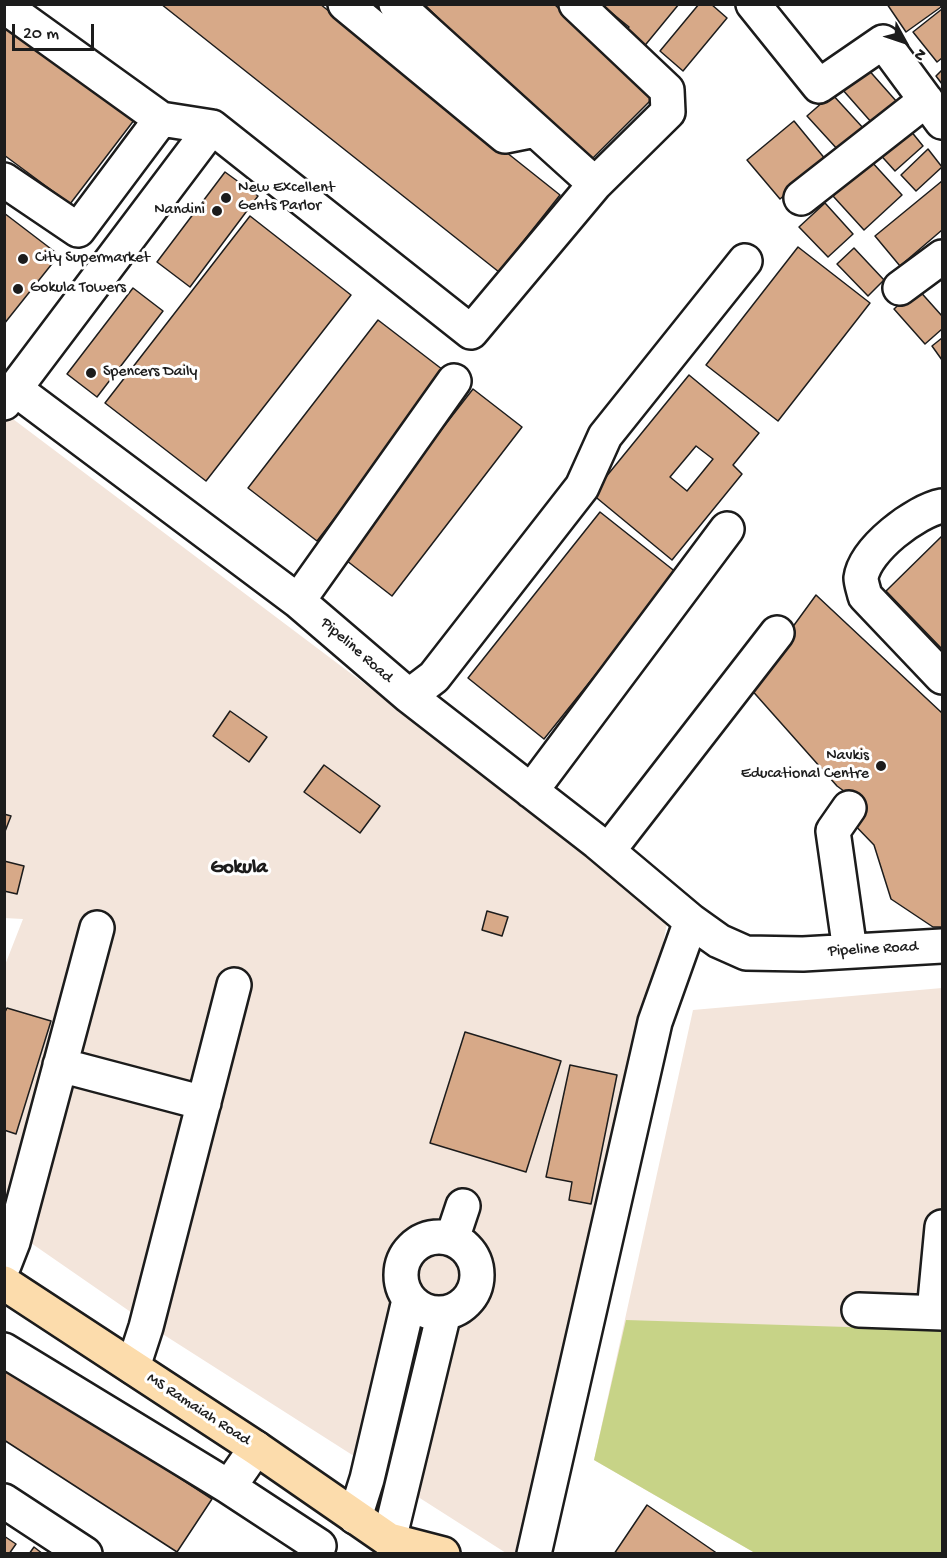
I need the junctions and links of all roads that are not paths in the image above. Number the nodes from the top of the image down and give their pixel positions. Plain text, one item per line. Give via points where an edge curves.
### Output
1 (345, 4) edge
2 (396, 4) edge
3 (576, 4) edge
4 (753, 4) edge
5 (4, 6) edge
6 (934, 111) edge
7 (161, 119) junction
8 (212, 127) junction
9 (536, 130) junction
10 (4, 180) edge
11 (595, 184) junction
12 (801, 198) dead end
13 (942, 257) edge
14 (745, 261) dead end
15 (900, 288) dead end
16 (454, 381) dead end
17 (10, 396) edge
18 (936, 507) edge
19 (727, 530) dead end
20 (298, 601) junction
21 (777, 633) dead end
22 (942, 659) edge
23 (942, 677) edge
24 (409, 696) junction
25 (531, 791) junction
26 (849, 808) dead end
27 (608, 851) junction
28 (692, 921) junction
29 (97, 928) dead end
30 (942, 945) edge
31 (850, 951) junction
32 (234, 985) dead end
33 (60, 1065) junction
34 (204, 1102) junction
35 (463, 1206) dead end
36 (942, 1227) edge
37 (452, 1239) junction
38 (4, 1265) edge
39 (4, 1283) edge
40 (409, 1300) junction
41 (859, 1310) dead end
42 (938, 1312) edge
43 (444, 1313) junction
44 (4, 1350) edge
45 (133, 1367) junction
46 (256, 1448) junction
47 (229, 1487) junction
48 (4, 1501) edge
49 (356, 1517) junction
50 (319, 1546) dead end
51 (396, 1547) edge
52 (86, 1554) edge
53 (443, 1554) edge
54 (534, 1554) edge

1 - 9 street via 505,136
2 - 9 street
3 - 11 street via 668,90 668,112
4 - 6 street via 819,86 883,42
5 - 7 street
6 - 12 street
7 - 8 street
7 - 10 street via 78,230
8 - 11 street via 471,332
8 - 17 street
9 - 11 street
13 - 15 street
14 - 24 street via 605,436 582,487 434,677
16 - 20 street
17 - 20 street, Pipeline Road
18 - 22 street via 878,567 873,579 876,590
18 - 23 street via 893,533 867,563 861,579 865,596
19 - 25 street
20 - 24 street, Pipeline Road
21 - 27 street
24 - 25 street, Pipeline Road
25 - 27 street, Pipeline Road
26 - 31 street via 833,831
27 - 28 street, Pipeline Road
28 - 31 street, Pipeline Road via 719,941 746,953
28 - 54 street via 655,1022
29 - 33 street
30 - 31 street, Pipeline Road
32 - 34 street
33 - 34 street
33 - 38 street
34 - 45 street
35 - 37 street
36 - 42 street
37 - 40 street via 428,1239 408,1253 401,1276
37 - 43 street via 471,1254 477,1279 466,1302
39 - 45 main road, MS Ramaiah Road
40 - 43 street via 431,1312
40 - 49 street
41 - 42 street
43 - 51 street
44 - 47 street
45 - 46 main road, MS Ramaiah Road
46 - 47 street
46 - 49 main road, MS Ramaiah Road
47 - 50 street
48 - 52 street
49 - 51 main road, MS Ramaiah Road
51 - 53 main road, MS Ramaiah Road

